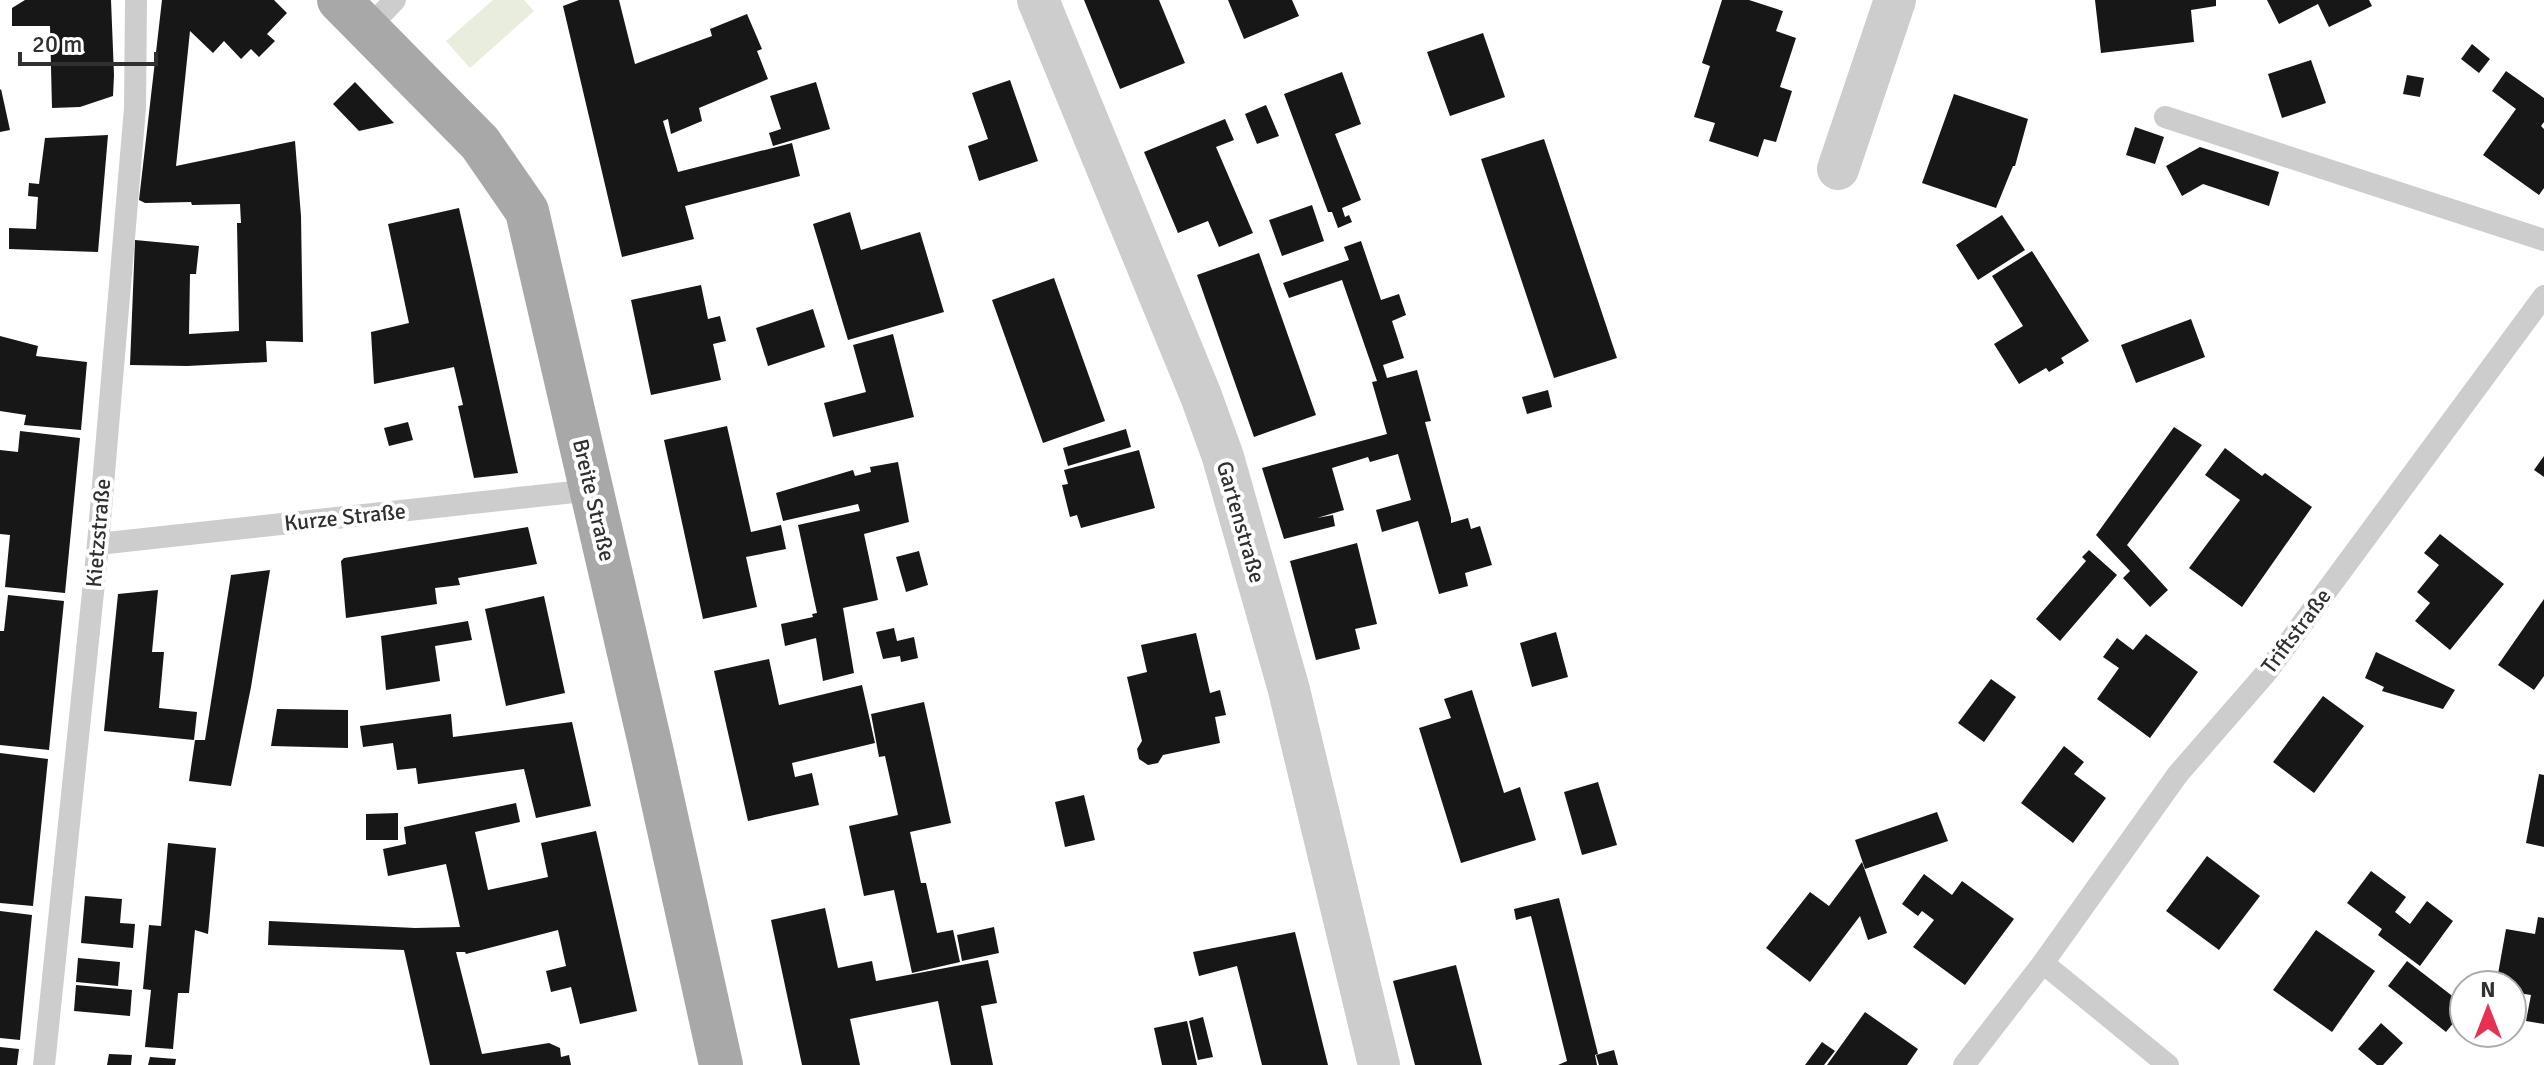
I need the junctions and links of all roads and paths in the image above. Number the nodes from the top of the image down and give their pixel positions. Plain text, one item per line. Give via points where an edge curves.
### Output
1 (136, 0) edge
2 (1038, 0) edge
3 (1895, 0) edge
4 (367, 9) edge
5 (2165, 117) dead end
6 (1838, 169) dead end
7 (2544, 240) edge
8 (2544, 296) edge
9 (592, 490) junction
10 (98, 544) junction
11 (2043, 963) junction
12 (44, 1065) edge
13 (721, 1065) edge
14 (1379, 1065) edge
15 (1964, 1065) edge
16 (2168, 1065) edge

1 - 10 lane, Kietzstraße via 135,108
2 - 14 street, Gartenstraße via 1223,457 1289,690
3 - 6 street
4 - 9 main road, Breite Straße via 480,143 527,211
5 - 7 lane
8 - 11 lane, Triftstraße via 2266,673 2178,774
9 - 10 lane, Kurze Straße
9 - 13 main road, Breite Straße
10 - 12 lane, Kietzstraße
11 - 15 lane, Triftstraße
11 - 16 lane

